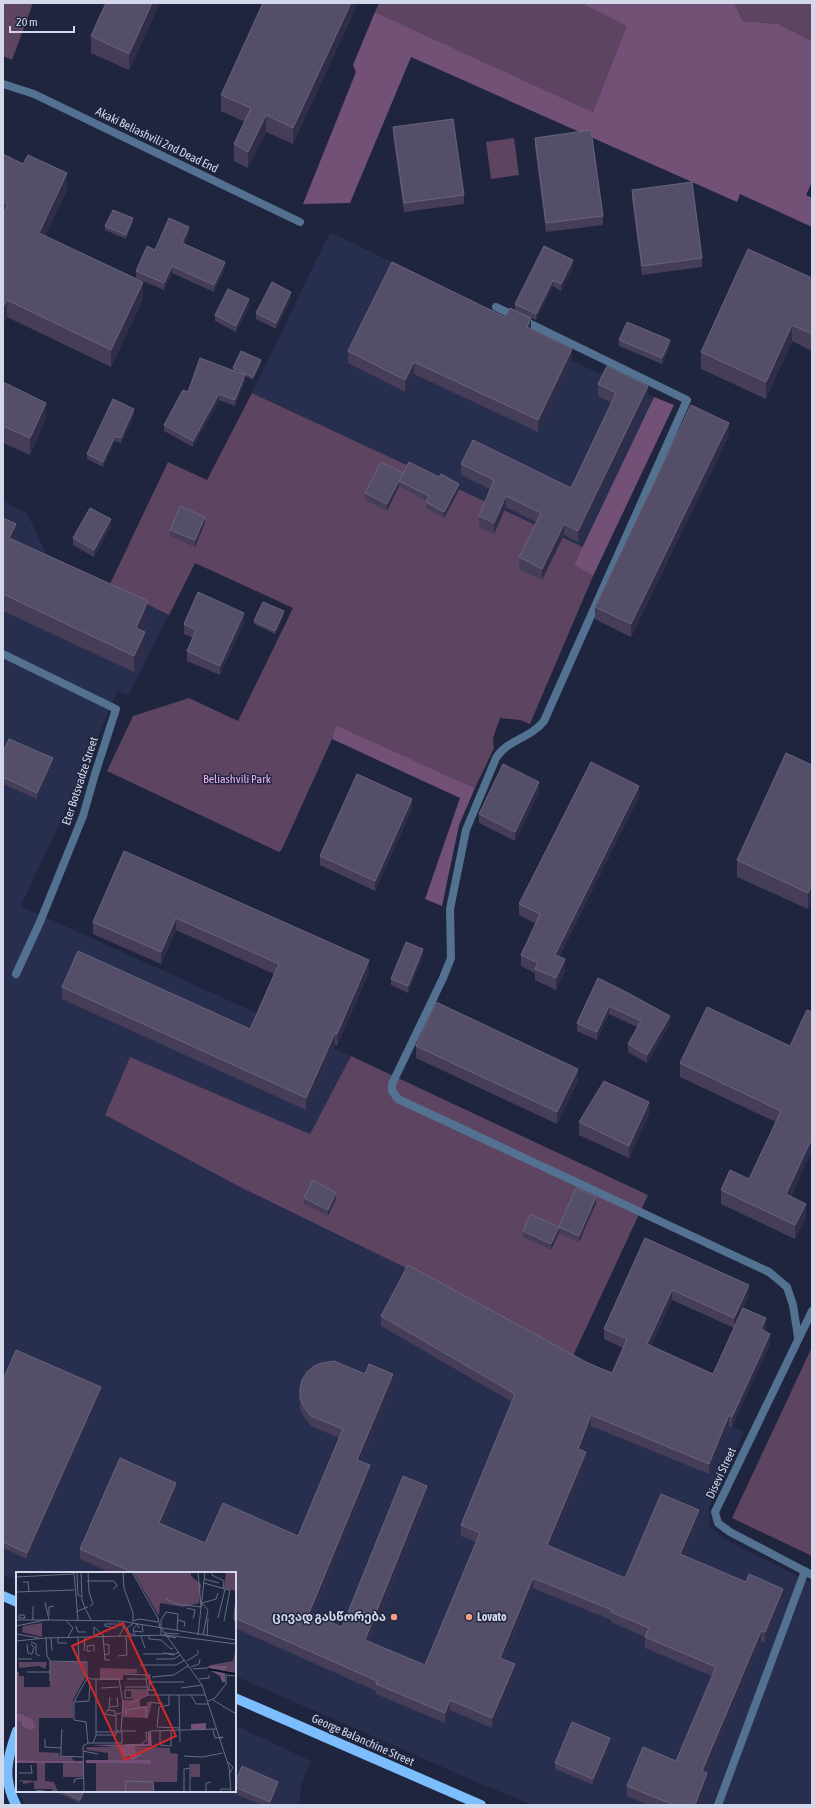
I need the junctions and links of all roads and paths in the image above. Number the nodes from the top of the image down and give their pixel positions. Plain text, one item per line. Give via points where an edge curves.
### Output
1 (3, 84) edge
2 (300, 222) dead end
3 (496, 307) dead end
4 (3, 654) edge
5 (16, 974) dead end
6 (812, 1311) edge
7 (798, 1338) junction
8 (808, 1573) edge
9 (3, 1596) edge
10 (16, 1602) edge
11 (236, 1698) edge
12 (16, 1734) edge
13 (16, 1805) edge
14 (481, 1805) edge
15 (718, 1805) edge

1 - 2 street, Akaki Beliashvili 2nd Dead End via 34,94
3 - 7 street via 687,400 544,721 530,735 502,749 496,758 466,830 450,909 450,958 443,978 392,1084 392,1092 398,1099 769,1272 787,1287 794,1305
4 - 5 street, Eter Botsvadze Street via 116,709 83,816
6 - 7 street, Disevi Street
7 - 8 street, Disevi Street via 715,1512 718,1523 730,1532
8 - 15 street
9 - 10 main road
11 - 14 main road, George Balanchine Street
12 - 13 main road via 8,1755 7,1772 11,1795

